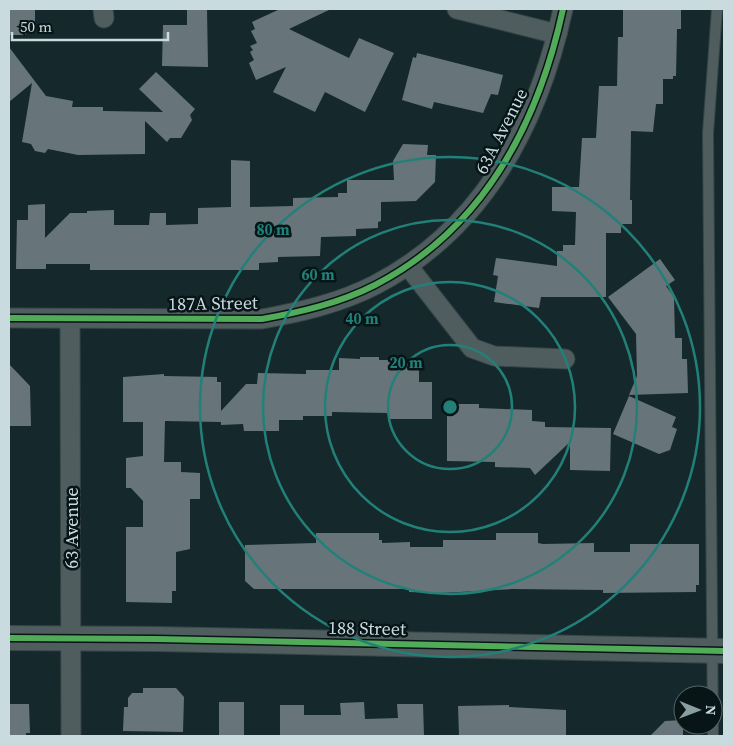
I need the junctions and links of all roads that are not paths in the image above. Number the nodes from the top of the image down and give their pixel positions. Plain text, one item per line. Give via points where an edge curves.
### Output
1 (457, 9) edge
2 (563, 9) edge
3 (718, 9) edge
4 (557, 34) junction
5 (408, 266) junction
6 (9, 318) edge
7 (70, 320) junction
8 (565, 359) dead end
9 (9, 638) edge
10 (72, 638) junction
11 (718, 651) edge
12 (71, 736) edge
13 (713, 736) edge

1 - 4 street
2 - 4 street, 63A Avenue
3 - 11 lane via 708,133 713,624
4 - 5 street, 63A Avenue via 529,116 507,159 477,203
5 - 7 street, 187A Street via 374,286 337,301 262,319
5 - 8 street via 472,348 494,356
6 - 7 street, 187A Street
7 - 10 street, 63 Avenue
9 - 10 street, 188 Street
10 - 11 street, 188 Street
10 - 12 street, 63 Avenue
11 - 13 lane via 714,675

